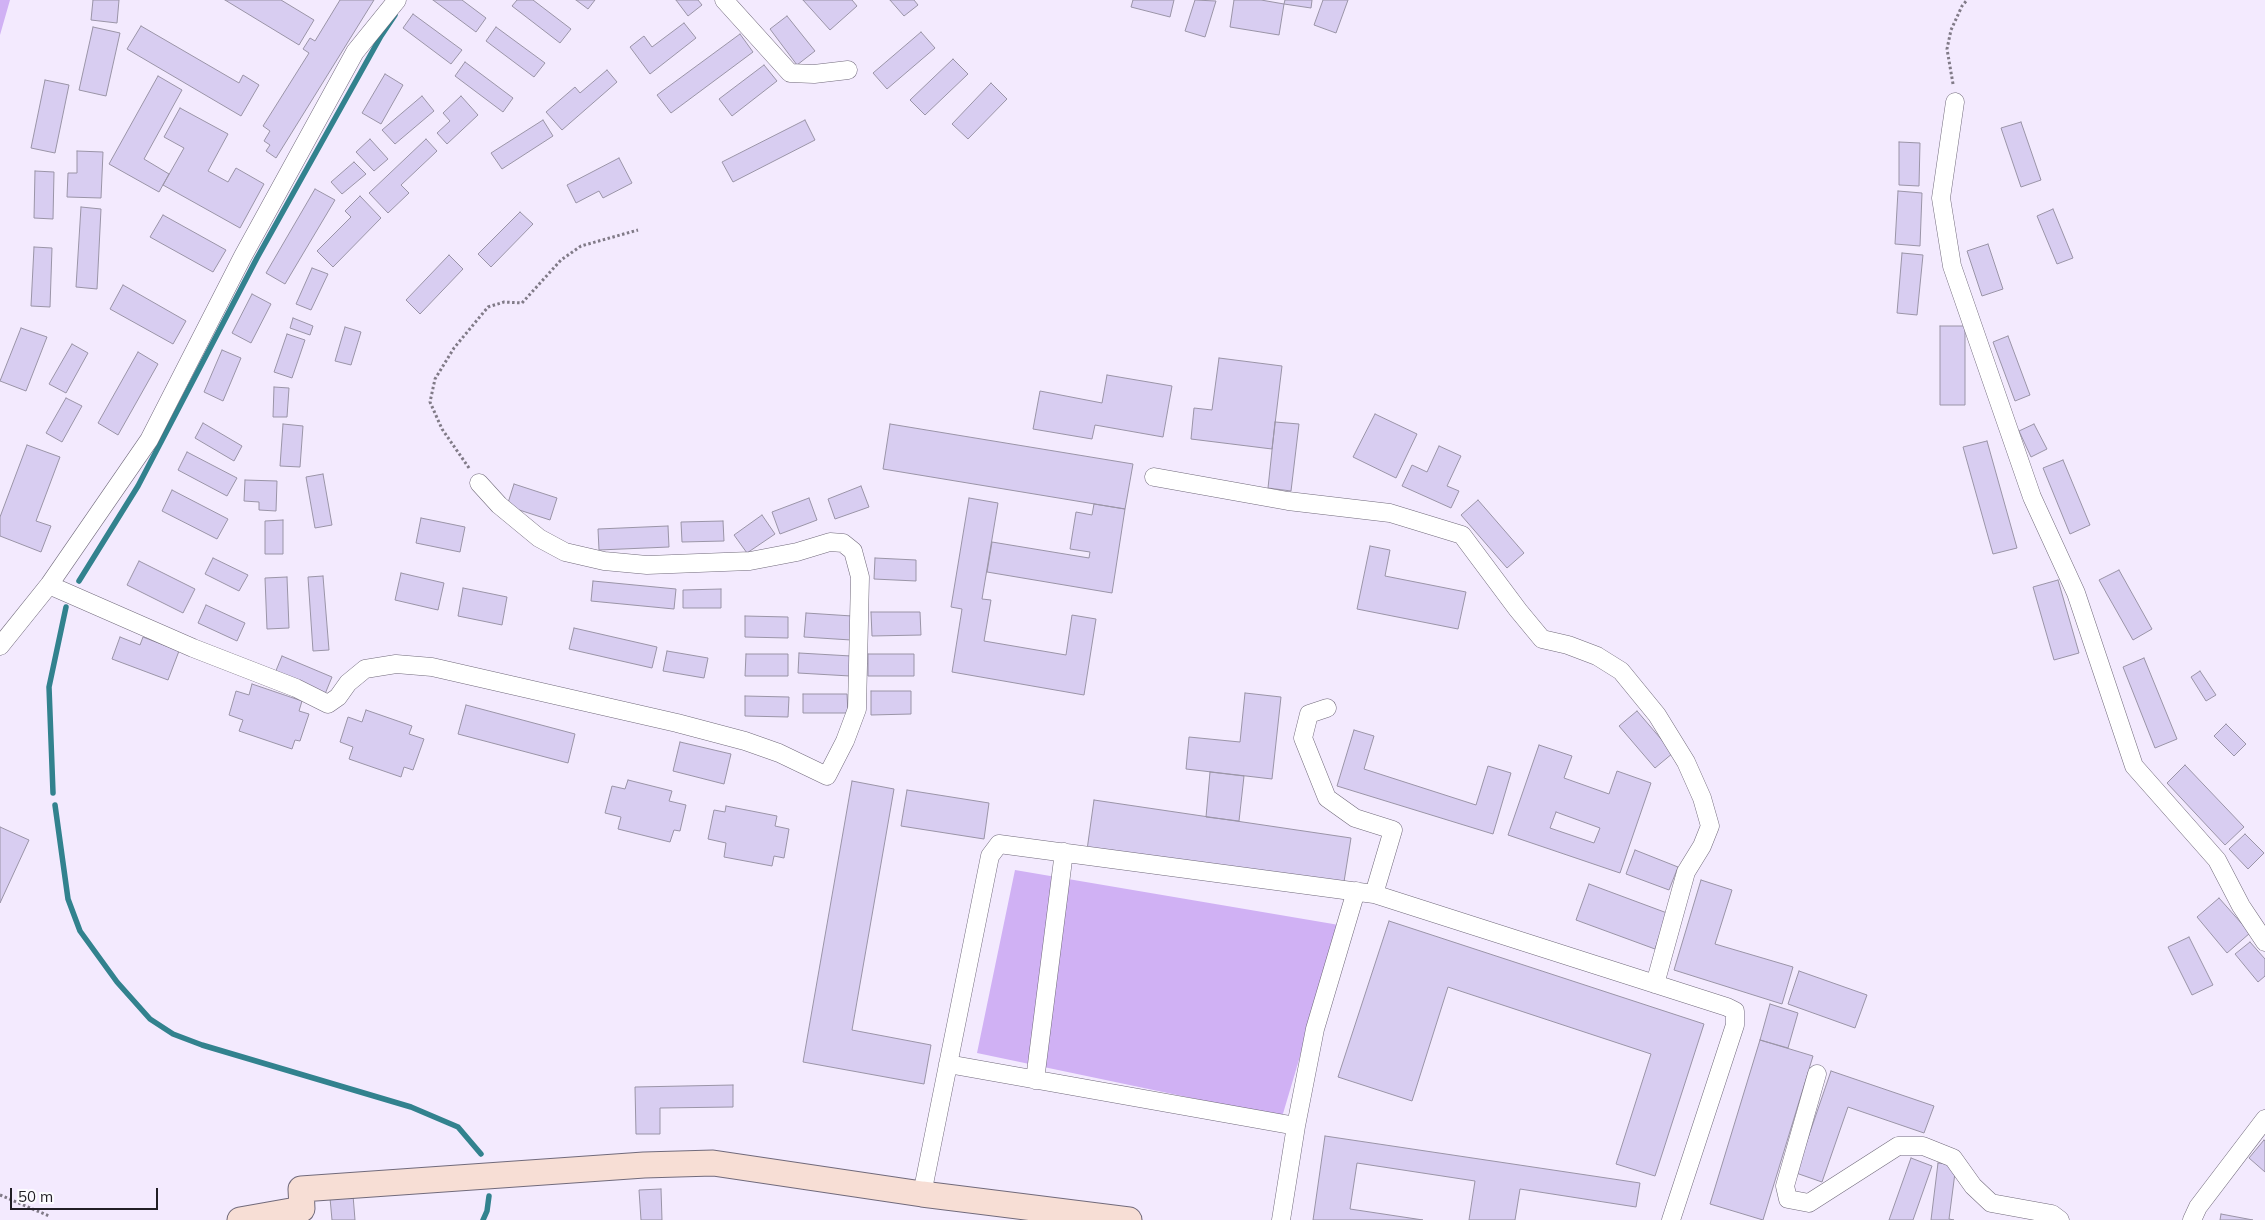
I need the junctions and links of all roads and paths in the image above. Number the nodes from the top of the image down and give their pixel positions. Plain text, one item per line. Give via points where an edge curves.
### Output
1 (397, 0) edge
2 (724, 0) edge
3 (1967, 0) edge
4 (848, 70) dead end
5 (1955, 102) joint
6 (638, 230) dead end
7 (1154, 476) dead end
8 (480, 483) joint
9 (49, 585) junction
10 (0, 646) edge
11 (1326, 708) dead end
12 (1064, 852) junction
13 (1365, 892) junction
14 (2265, 942) edge
15 (1655, 984) junction
16 (948, 1064) junction
17 (1817, 1074) dead end
18 (1035, 1080) junction
19 (2265, 1119) edge
20 (1296, 1126) junction
21 (922, 1194) junction
22 (0, 1195) edge
23 (49, 1216) dead end
24 (240, 1220) edge
25 (1129, 1220) edge
26 (1281, 1220) edge
27 (1671, 1220) edge
28 (2060, 1220) edge
29 (2192, 1220) edge

1 - 9 street via 355,52 243,256 149,440
2 - 4 street via 790,73
3 - 5 path via 1951,30 1947,49
5 - 14 street via 1941,198 1952,266 2032,497 2076,593 2134,766 2217,860 2241,906
6 - 8 path via 581,246 561,260 522,303 504,302 488,307 454,348 435,379 430,402 442,429
7 - 15 street via 1288,501 1390,512 1462,535 1542,638 1597,656 1621,671 1657,714 1686,762 1710,826 1686,872
8 - 9 street via 499,506 539,538 565,552 604,560 647,565 750,560 797,552 830,542 843,543 853,551 860,577 857,710 827,776 779,752 745,741 432,667 396,664 365,670 328,704
9 - 10 street
11 - 13 street via 1309,714 1303,738 1327,798 1355,818 1393,830
12 - 13 street
12 - 16 street via 999,844 990,856
12 - 18 street
13 - 15 street
13 - 20 street via 1314,1030
15 - 27 street via 1735,1011 1735,1025
16 - 18 street
16 - 21 street
17 - 28 street via 1785,1186 1788,1198 1809,1203 1898,1146 1924,1146 1952,1158 1991,1203 2052,1214
18 - 20 street
19 - 29 street via 2198,1207
20 - 26 street
21 - 24 street via 714,1163 644,1165 301,1188 302,1209
21 - 25 street
22 - 23 path

